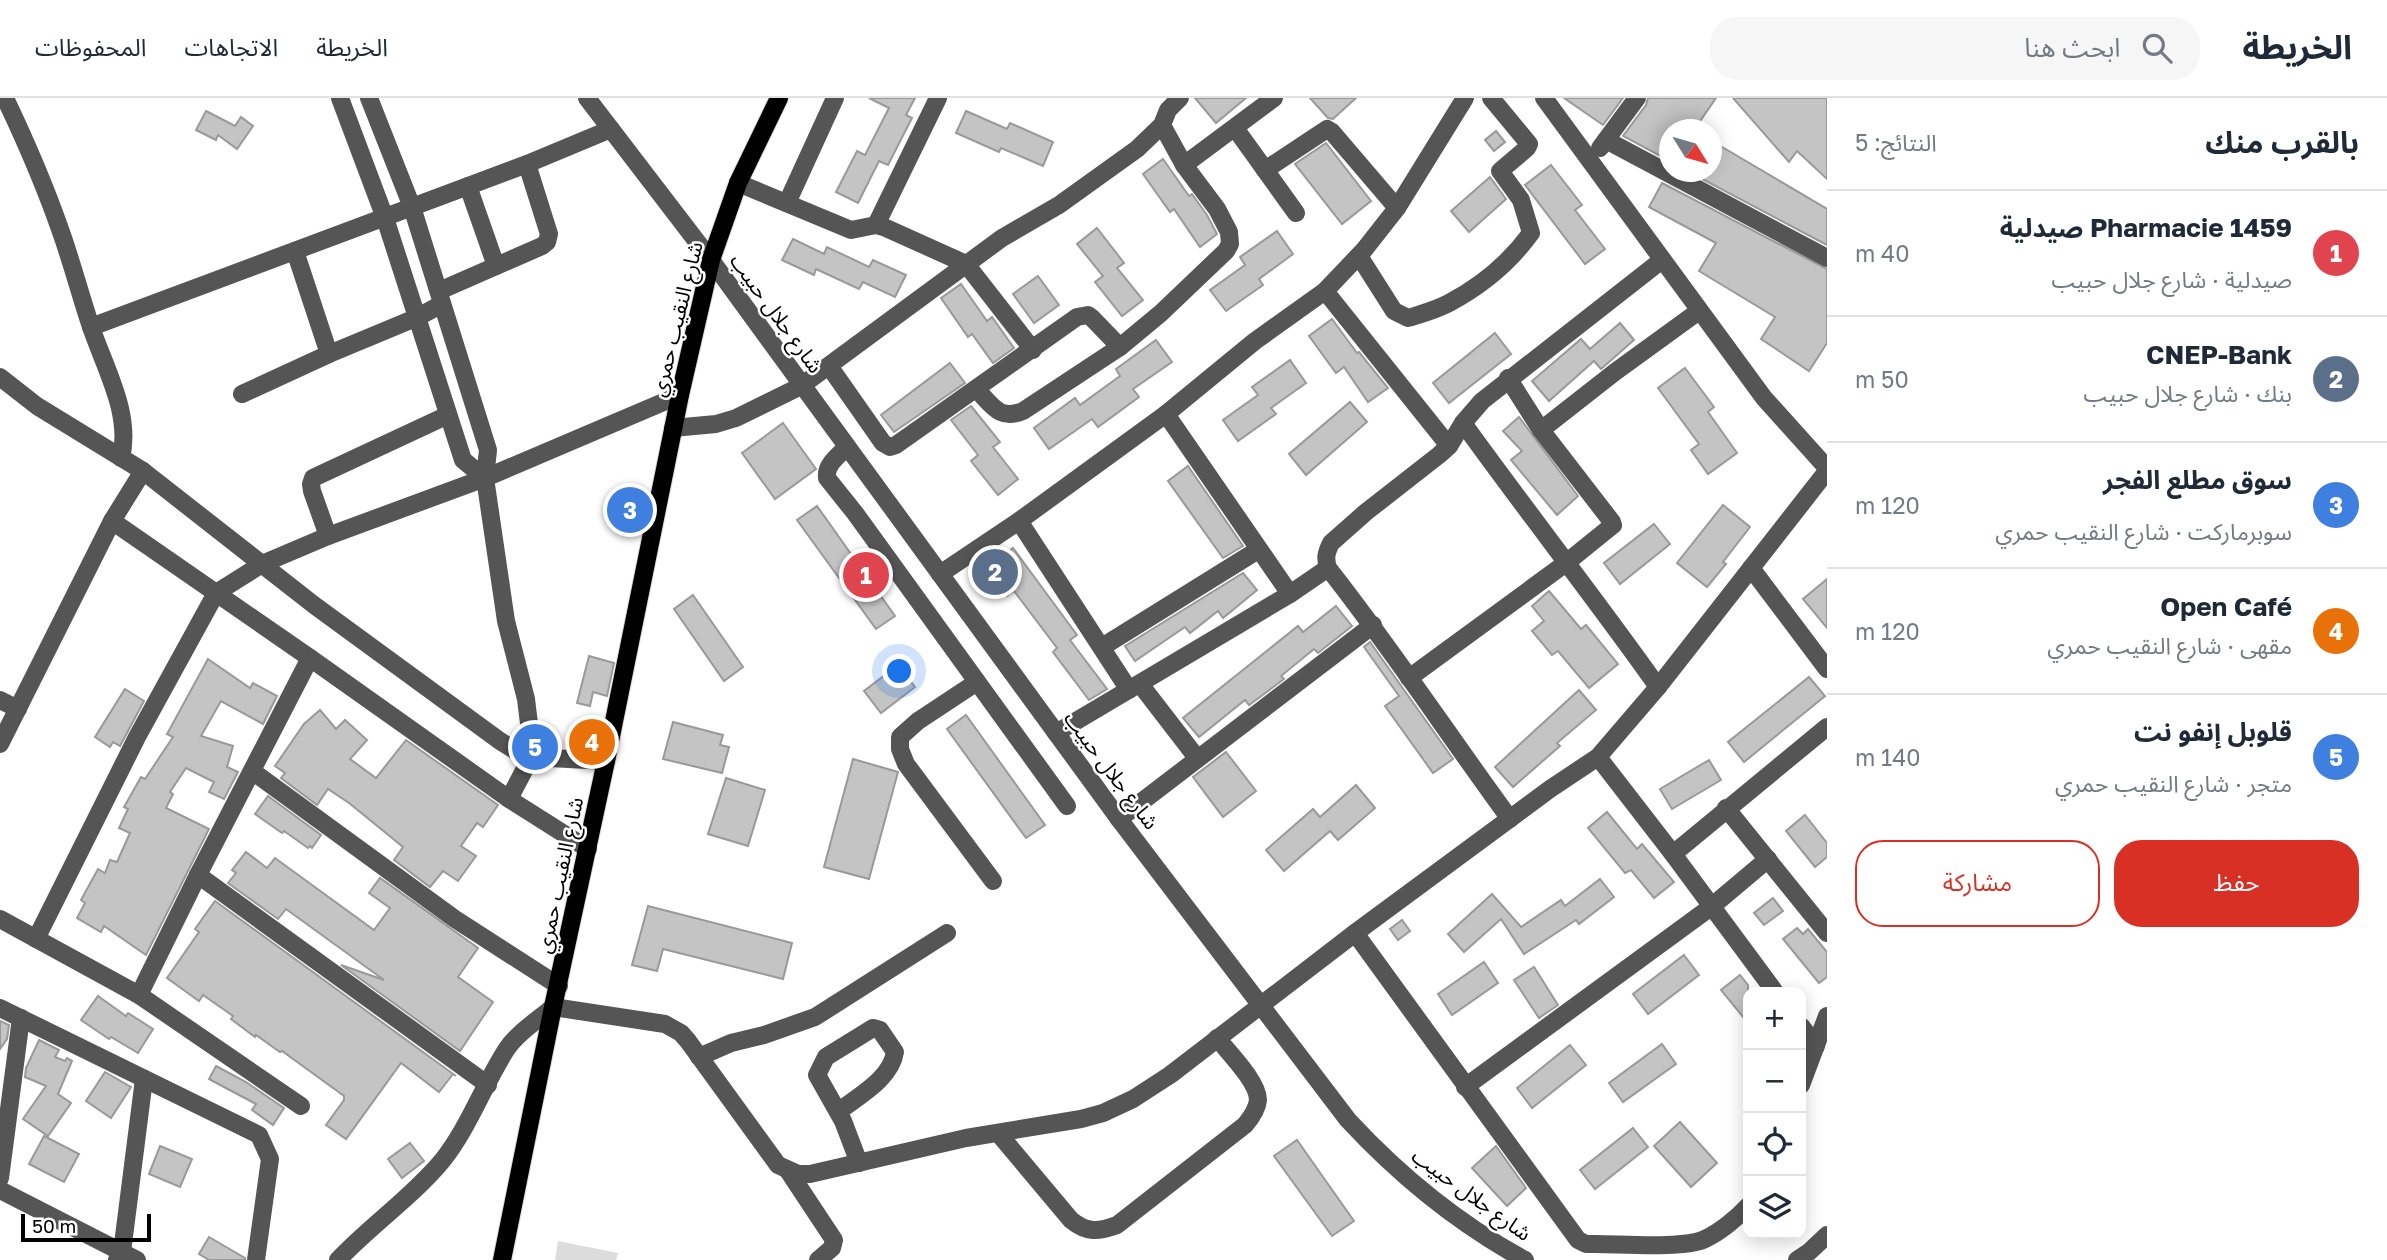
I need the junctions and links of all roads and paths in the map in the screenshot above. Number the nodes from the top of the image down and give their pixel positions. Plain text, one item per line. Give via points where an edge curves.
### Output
1 (5, 98) edge
2 (340, 98) edge
3 (369, 98) edge
4 (587, 98) edge
5 (779, 98) edge
6 (835, 98) edge
7 (938, 98) edge
8 (1180, 98) edge
9 (1274, 98) edge
10 (1465, 98) edge
11 (1491, 98) edge
12 (1544, 98) edge
13 (1637, 98) edge
14 (1162, 125) junction
15 (1235, 128) junction
16 (611, 129) junction
17 (1606, 140) junction
18 (1590, 159) junction
19 (527, 164) junction
20 (1184, 165) junction
21 (1265, 170) junction
22 (738, 183) junction
23 (468, 186) junction
24 (787, 203) junction
25 (412, 207) junction
26 (1397, 208) junction
27 (1296, 213) dead end
28 (385, 218) junction
29 (876, 225) junction
30 (295, 251) junction
31 (1359, 256) junction
32 (1827, 258) edge
33 (711, 260) junction
34 (1662, 260) junction
35 (966, 264) junction
36 (496, 266) junction
37 (1325, 291) junction
38 (441, 297) junction
39 (1699, 311) junction
40 (418, 317) junction
41 (91, 327) junction
42 (1120, 347) junction
43 (1033, 350) junction
44 (329, 354) junction
45 (829, 366) junction
46 (0, 377) edge
47 (1508, 378) junction
48 (801, 386) junction
49 (976, 389) junction
50 (242, 394) dead end
51 (680, 395) junction
52 (1166, 414) junction
53 (448, 415) junction
54 (1463, 423) junction
55 (673, 428) junction
56 (1541, 429) junction
57 (1449, 446) junction
58 (846, 447) junction
59 (121, 458) junction
60 (1827, 469) edge
61 (142, 471) junction
62 (485, 478) junction
63 (112, 521) junction
64 (1019, 521) junction
65 (328, 536) junction
66 (1258, 550) junction
67 (1566, 563) junction
68 (262, 564) junction
69 (1328, 568) junction
70 (1751, 568) junction
71 (940, 574) junction
72 (216, 593) junction
73 (1290, 594) junction
74 (1373, 625) junction
75 (1102, 647) junction
76 (310, 658) junction
77 (1827, 669) edge
78 (1409, 678) junction
79 (977, 682) junction
80 (1134, 687) junction
81 (1658, 687) junction
82 (0, 700) edge
83 (18, 709) junction
84 (1827, 727) edge
85 (1056, 733) junction
86 (0, 744) edge
87 (531, 757) junction
88 (1598, 757) junction
89 (1197, 758) junction
90 (606, 761) junction
91 (252, 771) junction
92 (509, 799) junction
93 (1067, 806) dead end
94 (1727, 808) junction
95 (1119, 819) junction
96 (1510, 819) junction
97 (588, 849) junction
98 (1673, 854) junction
99 (1768, 859) junction
100 (198, 874) junction
101 (993, 881) dead end
102 (1711, 907) junction
103 (0, 919) edge
104 (947, 933) dead end
105 (1355, 933) junction
106 (1827, 933) edge
107 (36, 939) junction
108 (559, 986) junction
109 (1771, 987) edge
110 (139, 995) junction
111 (1261, 1004) junction
112 (553, 1007) junction
113 (0, 1008) edge
114 (1827, 1016) edge
115 (21, 1018) junction
116 (1806, 1033) edge
117 (1217, 1038) junction
118 (1816, 1046) junction
119 (699, 1057) junction
120 (1806, 1072) edge
121 (144, 1079) junction
122 (488, 1085) junction
123 (1465, 1087) junction
124 (301, 1105) dead end
125 (838, 1112) junction
126 (998, 1133) junction
127 (859, 1163) junction
128 (789, 1172) junction
129 (0, 1178) edge
130 (0, 1190) edge
131 (1743, 1211) edge
132 (1827, 1235) edge
133 (125, 1257) edge
134 (256, 1260) edge
135 (338, 1260) edge
136 (502, 1260) edge
137 (818, 1260) edge
138 (1525, 1260) edge
139 (1797, 1260) edge

1 - 41 street via 33,157
2 - 28 street
3 - 25 street
4 - 16 street, شارع جلال حبيب
5 - 22 main road, شارع النقيب حمري
6 - 24 street
7 - 29 street
8 - 14 street
9 - 15 street
10 - 26 street
11 - 31 street via 1529,144 1500,171 1521,200 1531,233 1520,249 1495,273 1448,304 1408,318 1394,311
12 - 18 street
13 - 17 street
14 - 20 street
14 - 35 street via 1137,149 1059,205
15 - 20 street
15 - 21 street
16 - 19 street
16 - 33 street, شارع جلال حبيب
17 - 18 street
17 - 32 street
18 - 34 street
19 - 23 street
19 - 36 street via 549,238 542,246
20 - 42 street via 1217,209 1230,244
21 - 26 street via 1327,129
21 - 27 street
22 - 24 street
22 - 33 main road, شارع النقيب حمري
23 - 25 street
23 - 36 street
24 - 29 street via 850,230
25 - 28 street
25 - 38 street
26 - 31 street
28 - 30 street
28 - 40 street
29 - 35 street
30 - 41 street
30 - 44 street
31 - 37 street
33 - 48 street, شارع جلال حبيب
33 - 51 main road, شارع النقيب حمري
34 - 39 street
34 - 47 street
35 - 43 street
35 - 45 street
36 - 38 street
37 - 52 street
37 - 57 street
38 - 40 street
38 - 62 street via 488,450
39 - 56 street
39 - 60 street via 1764,398
40 - 44 street
40 - 53 street
41 - 59 street via 122,416 125,442
42 - 43 street via 1088,315 1077,317
42 - 49 street via 1016,414 1002,414
43 - 49 street
44 - 50 street
45 - 48 street
45 - 49 street via 890,447
46 - 59 street via 37,406
47 - 54 street
47 - 56 street
48 - 55 street via 736,418
48 - 58 street, شارع جلال حبيب
51 - 55 main road, شارع النقيب حمري
51 - 62 street
52 - 64 street
52 - 66 street
53 - 62 street via 463,460
53 - 65 street via 313,478 312,491
54 - 57 street
54 - 67 street
55 - 90 main road, شارع النقيب حمري
56 - 67 street via 1612,522 1611,528
57 - 69 street via 1331,543 1325,558
58 - 71 street, شارع جلال حبيب
58 - 79 street via 829,465 827,478
59 - 61 street
60 - 70 street
61 - 63 street
61 - 68 street
62 - 65 street
62 - 87 street via 506,621 526,699
63 - 72 street
63 - 83 street
64 - 71 street
64 - 75 street
65 - 68 street
66 - 73 street
66 - 75 street
67 - 78 street
67 - 81 street
68 - 72 street
68 - 87 street via 500,741
69 - 73 street
69 - 74 street
70 - 77 street
70 - 81 street
71 - 85 street, شارع جلال حبيب
72 - 76 street
72 - 107 street via 137,737
73 - 80 street
74 - 78 street
74 - 89 street
75 - 80 street
76 - 91 street
76 - 92 street
78 - 96 street
79 - 93 street
79 - 101 street via 900,737 900,749 906,764
80 - 85 street
80 - 89 street
81 - 88 street
82 - 83 street
83 - 86 street
84 - 94 street
85 - 95 street, شارع جلال حبيب
87 - 90 street
87 - 92 street
88 - 96 street
88 - 98 street
89 - 95 street
90 - 97 main road, شارع النقيب حمري
91 - 100 street
91 - 108 street via 455,919
92 - 97 street
94 - 98 street
94 - 99 street
95 - 111 street, شارع جلال حبيب
96 - 105 street
97 - 108 main road, شارع النقيب حمري
98 - 102 street
99 - 102 street
99 - 106 street
100 - 110 street
100 - 122 street
102 - 109 street
102 - 123 street
103 - 107 street
104 - 119 street via 816,1017
105 - 111 street
105 - 123 street
107 - 110 street
108 - 112 main road, شارع النقيب حمري
110 - 124 street
111 - 117 street
111 - 138 street, شارع جلال حبيب via 1379,1154 1451,1212
112 - 119 street via 665,1024 681,1033
112 - 122 street via 511,1044
112 - 136 main road, شارع النقيب حمري
113 - 115 street
114 - 118 street
115 - 121 street
115 - 129 street
116 - 118 street
117 - 126 street via 1170,1075 1103,1113
117 - 126 street via 1256,1090 1253,1114 1117,1225 1102,1231 1080,1228
118 - 120 street
119 - 128 street via 778,1165
121 - 133 street
121 - 134 street via 260,1135 270,1159
122 - 135 street via 442,1161
123 - 131 street via 1571,1232 1586,1244 1688,1244 1705,1239
125 - 125 street via 893,1063 895,1052 880,1030 873,1028 826,1057 820,1066 817,1075
125 - 127 street
126 - 127 street
127 - 128 street via 810,1174
128 - 137 street via 834,1240
130 - 133 street
132 - 139 street

